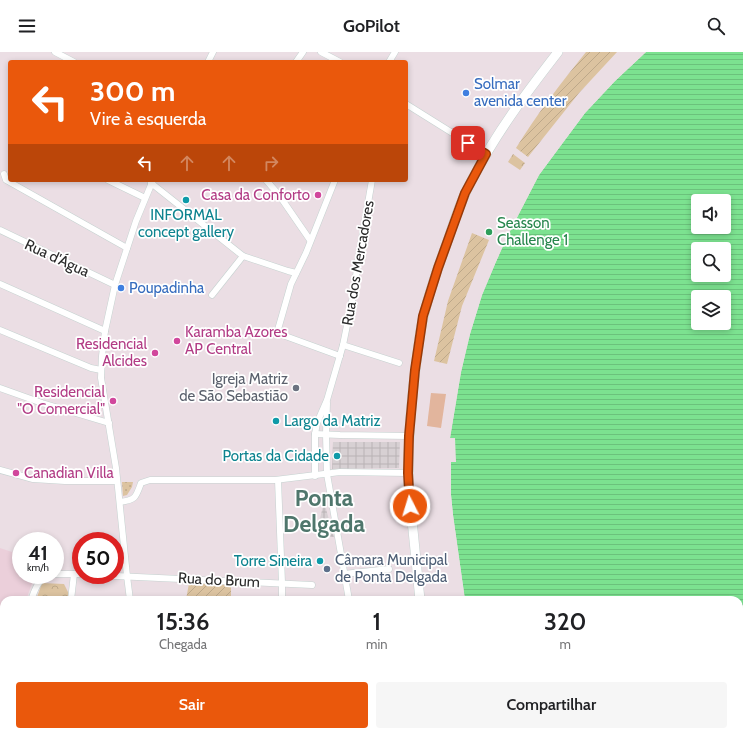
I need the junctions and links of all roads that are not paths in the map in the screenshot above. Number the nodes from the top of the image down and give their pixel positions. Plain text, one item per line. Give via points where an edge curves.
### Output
1 (55, 52) edge
2 (321, 52) edge
3 (558, 52) edge
4 (70, 60) edge
5 (336, 60) edge
6 (408, 105) edge
7 (486, 154) junction
8 (2, 173) edge
9 (8, 181) edge
10 (10, 182) edge
11 (112, 182) edge
12 (152, 182) edge
13 (153, 182) edge
14 (268, 182) edge
15 (334, 182) edge
16 (372, 182) edge
17 (145, 198) junction
18 (0, 230) edge
19 (309, 243) junction
20 (127, 248) junction
21 (243, 256) junction
22 (296, 273) junction
23 (0, 284) edge
24 (115, 285) junction
25 (212, 296) dead end
26 (0, 330) edge
27 (105, 331) junction
28 (343, 345) junction
29 (340, 356) junction
30 (399, 363) dead end
31 (101, 370) junction
32 (0, 388) edge
33 (327, 400) junction
34 (109, 423) junction
35 (315, 434) junction
36 (326, 434) junction
37 (409, 436) junction
38 (0, 470) edge
39 (408, 473) junction
40 (327, 474) junction
41 (315, 476) junction
42 (278, 480) junction
43 (117, 481) junction
44 (120, 502) junction
45 (389, 569) dead end
46 (344, 574) junction
47 (124, 576) edge
48 (127, 576) junction
49 (282, 583) junction
50 (38, 584) edge
51 (76, 584) edge
52 (312, 585) dead end
53 (33, 596) edge
54 (73, 596) edge
55 (130, 596) edge
56 (282, 596) edge
57 (348, 596) edge
58 (420, 596) edge

1 - 4 street
2 - 5 street
3 - 7 main road via 513,112
6 - 7 street
7 - 37 main road via 465,193 423,316
8 - 9 street
10 - 20 street
11 - 17 street
12 - 17 street
13 - 21 street
14 - 19 street via 279,195
15 - 19 street
16 - 28 street, Rua dos Mercadores
17 - 20 street
18 - 24 street, Rua d'Água
19 - 22 street
20 - 24 street
21 - 22 street
21 - 25 street
22 - 29 street via 276,333
23 - 27 street
24 - 27 street
26 - 31 street
27 - 31 street
28 - 29 street
28 - 30 street
29 - 33 street
31 - 34 street
32 - 34 street
33 - 35 street
33 - 36 street
34 - 43 street
35 - 36 street
35 - 41 street
36 - 37 street
36 - 40 street
37 - 39 main road
38 - 43 street via 33,479
39 - 40 street
39 - 58 main road
40 - 41 street
40 - 46 street
41 - 42 street
42 - 44 street via 150,480 141,483 133,500
42 - 49 street
43 - 44 street
44 - 48 street
45 - 46 street
46 - 57 street
47 - 48 street, Rua do Brum
48 - 49 street, Rua do Brum
48 - 55 street
49 - 52 street, Rua do Brum
49 - 56 street
50 - 53 street
51 - 54 street

